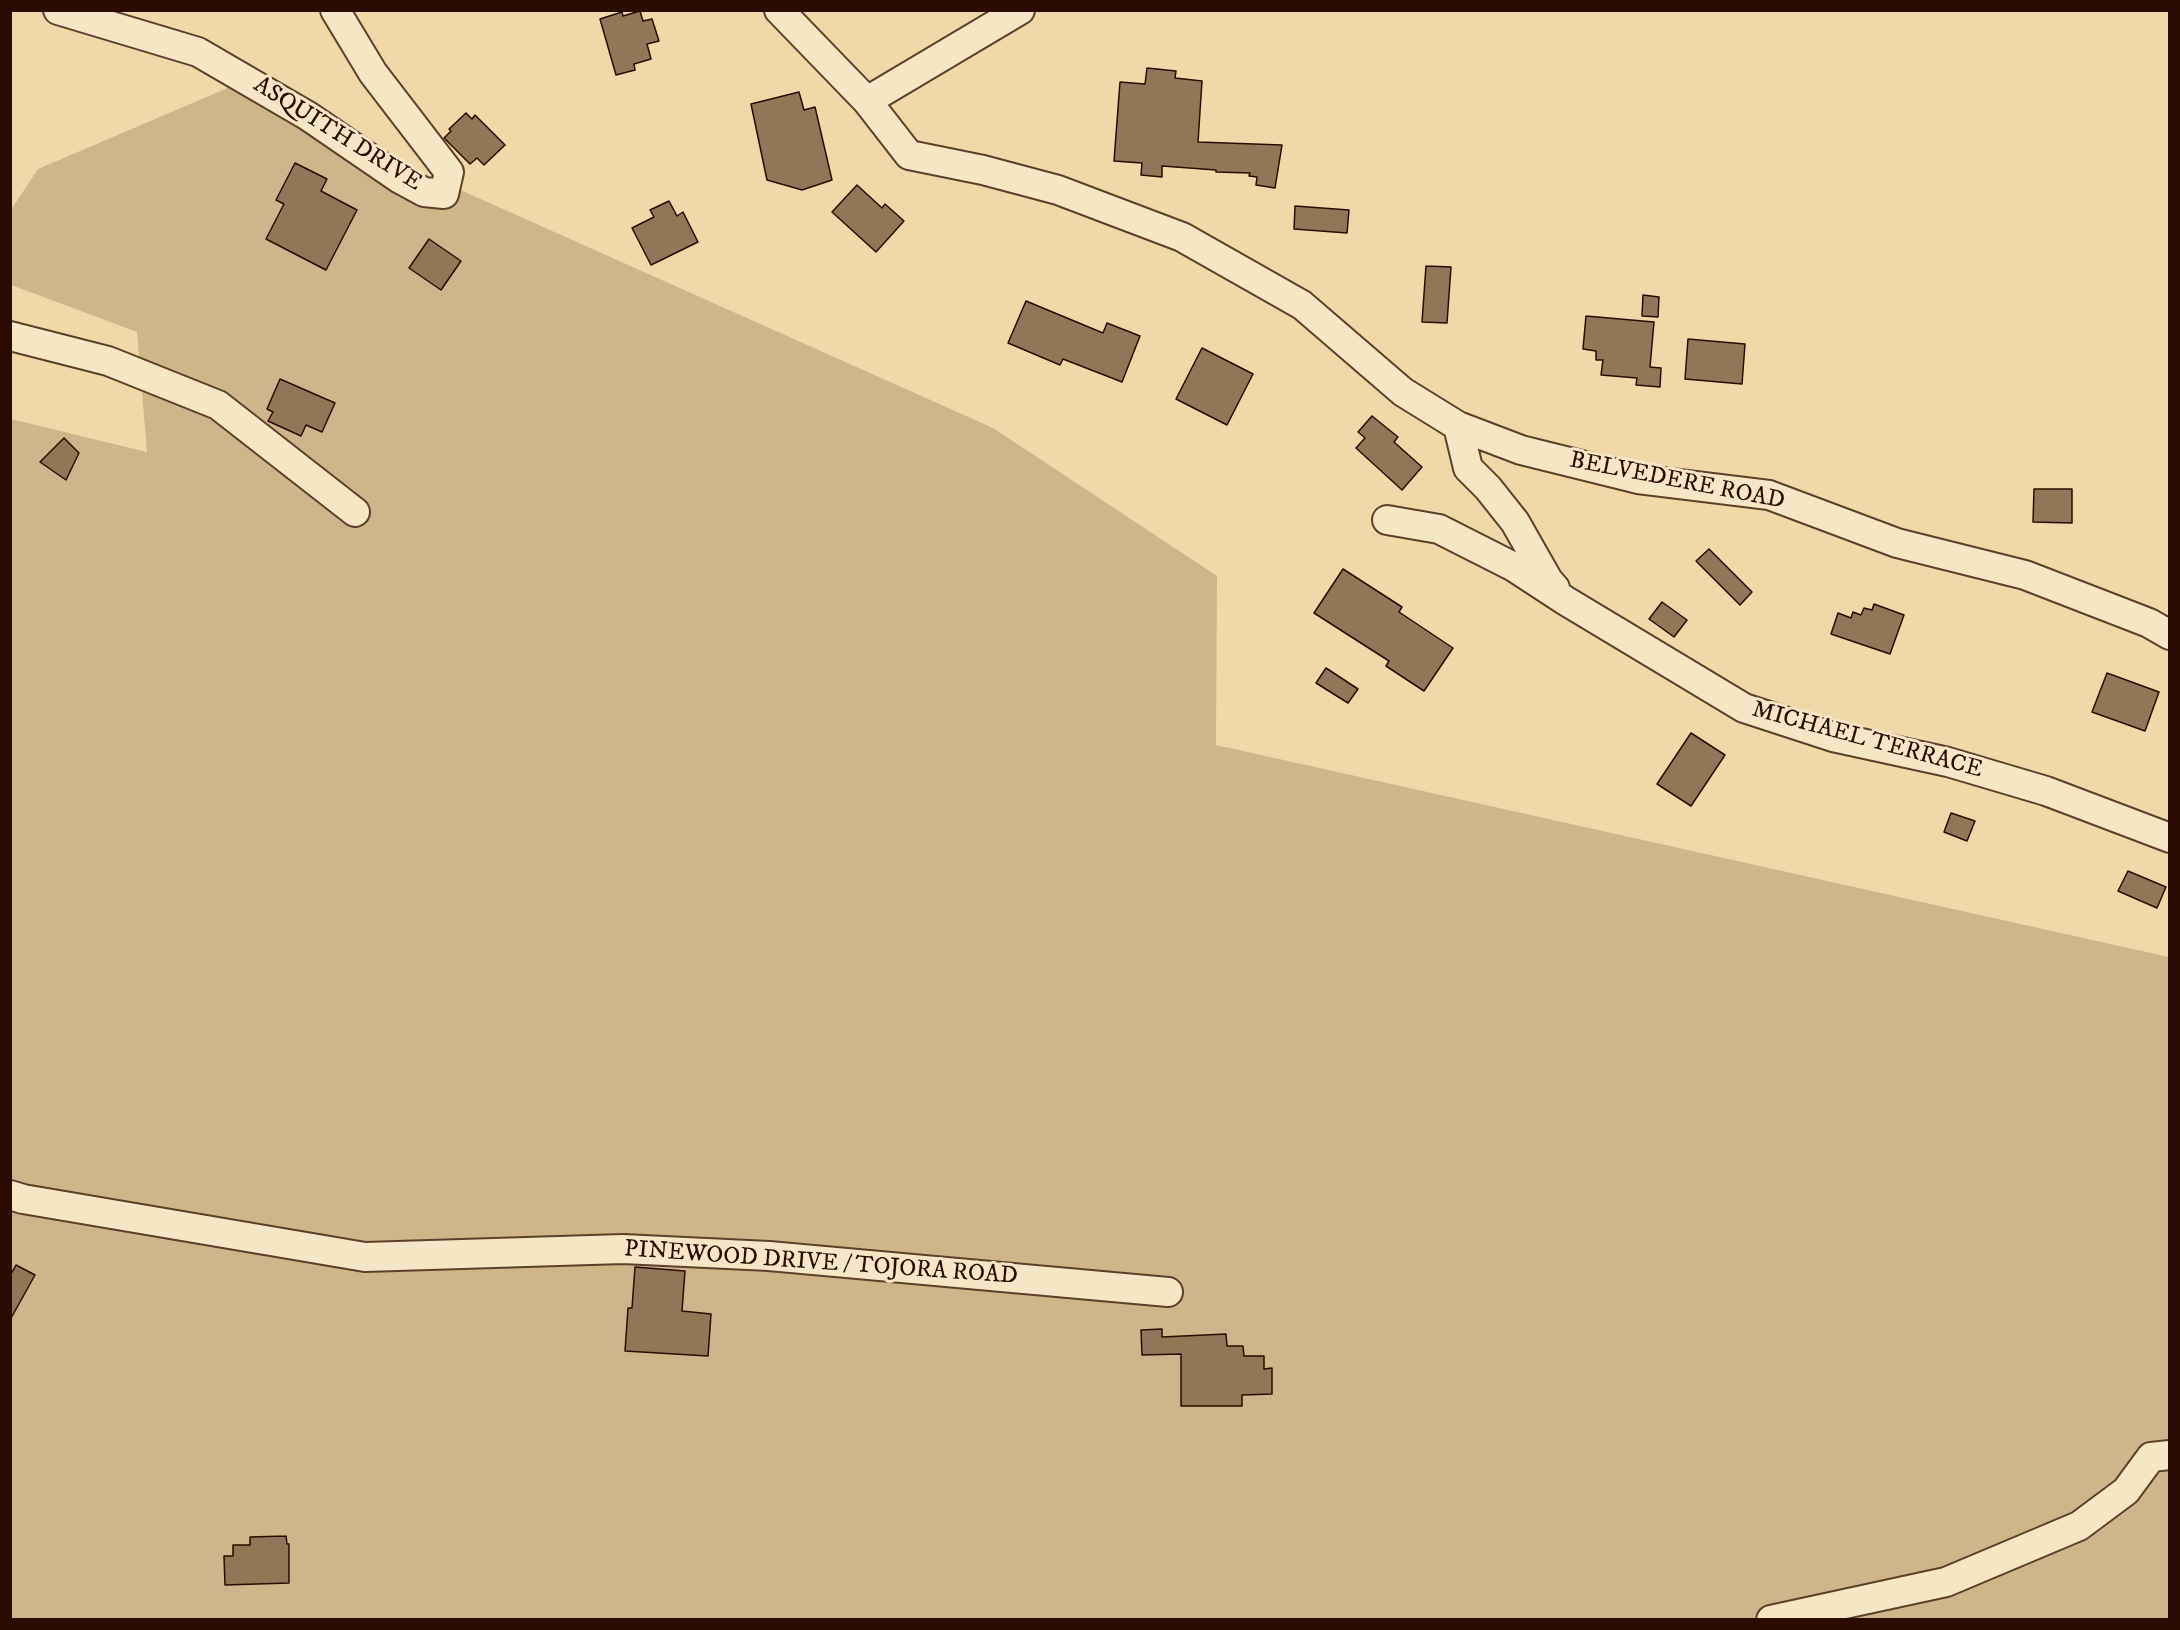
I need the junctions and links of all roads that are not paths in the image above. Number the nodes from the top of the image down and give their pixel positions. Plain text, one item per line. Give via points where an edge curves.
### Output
1 (58, 10) edge
2 (335, 10) edge
3 (779, 10) edge
4 (1020, 10) edge
5 (867, 101) junction
6 (10, 336) edge
7 (1458, 426) junction
8 (355, 512) dead end
9 (1387, 520) dead end
10 (1566, 601) junction
11 (2169, 634) edge
12 (2169, 838) edge
13 (10, 1195) edge
14 (1168, 1292) dead end
15 (2169, 1455) edge
16 (1771, 1620) edge

1 - 2 street, ASQUITH DRIVE via 198,52 308,116 400,179 424,192 444,194 449,172 373,73
3 - 5 street
4 - 5 street
5 - 7 street, BELVEDERE ROAD via 909,155 1058,190 1182,237 1302,305 1403,392
6 - 8 street via 108,361 218,405
7 - 10 street via 1468,468 1515,522 1548,580
7 - 11 street, BELVEDERE ROAD via 1521,450 1638,479 1769,495 1897,543 2025,575
9 - 10 street, MICHAEL TERRACE via 1439,529 1514,567
10 - 12 street, MICHAEL TERRACE via 1744,708 1833,736 1948,762 2046,791
13 - 14 street, PINEWOOD DRIVE / TOJORA ROAD via 365,1257 623,1249 769,1256
15 - 16 street via 2151,1457 2126,1491 2079,1526 1946,1582

